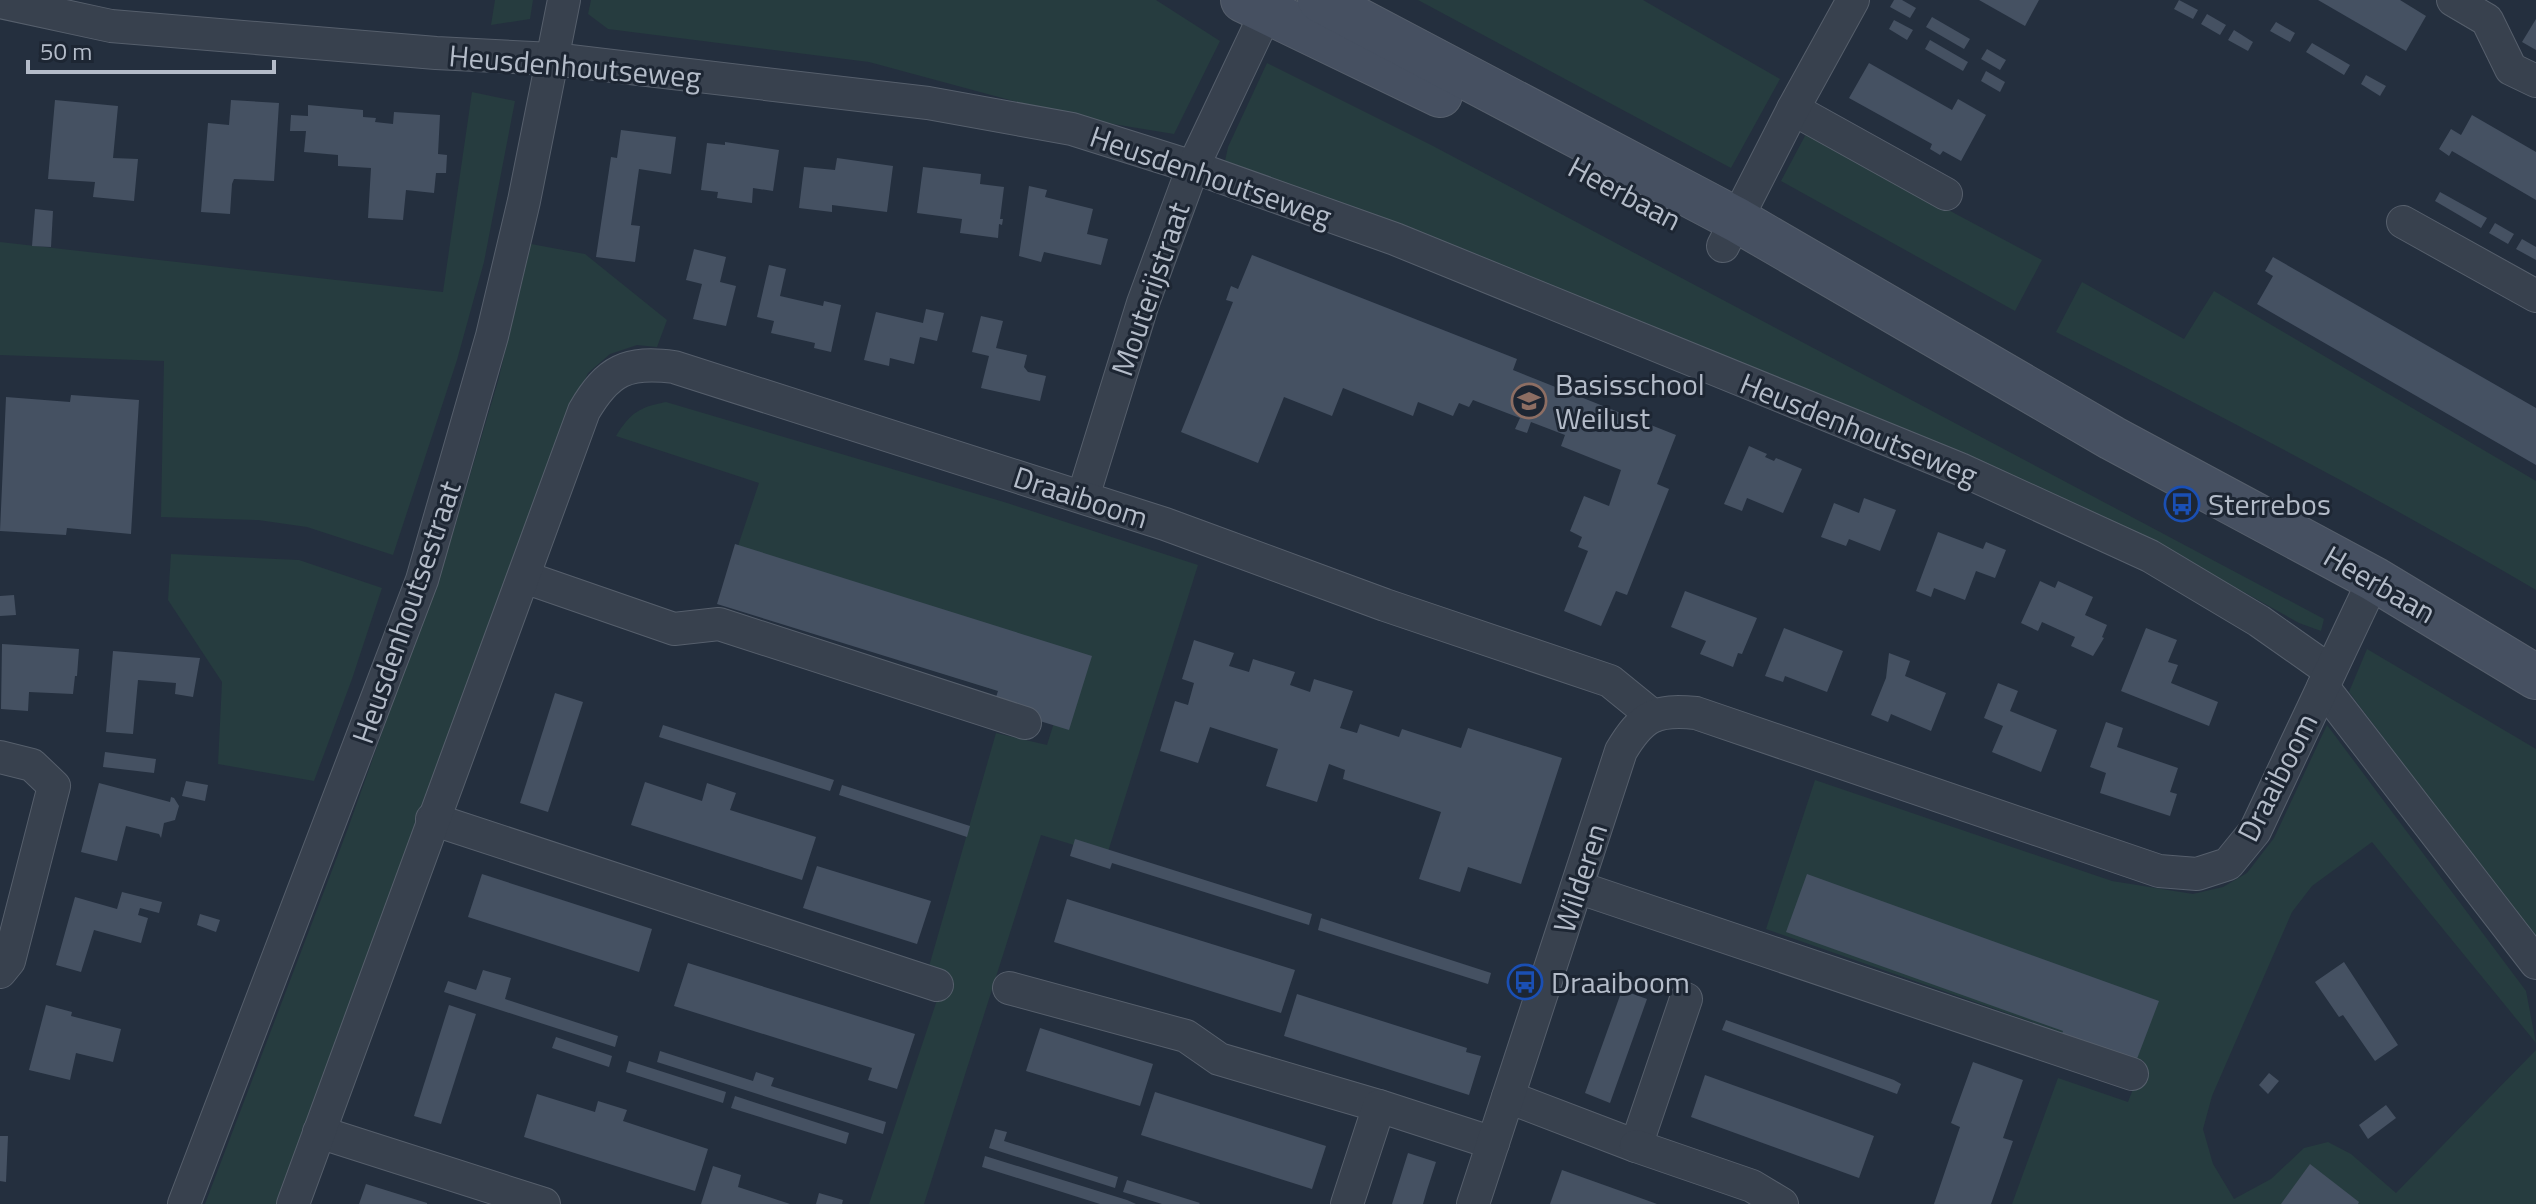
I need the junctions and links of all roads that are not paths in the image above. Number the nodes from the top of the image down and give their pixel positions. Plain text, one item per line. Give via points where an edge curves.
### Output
1 (564, 0) edge
2 (1320, 0) edge
3 (1853, 0) edge
4 (2453, 0) edge
5 (0, 2) edge
6 (1260, 3) edge
7 (553, 59) junction
8 (2536, 81) edge
9 (1793, 109) junction
10 (1193, 167) junction
11 (1946, 194) dead end
12 (2403, 222) dead end
13 (1730, 233) junction
14 (2536, 296) edge
15 (1083, 497) junction
16 (524, 577) junction
17 (2374, 579) junction
18 (2536, 677) edge
19 (2326, 679) junction
20 (1653, 716) junction
21 (1025, 723) dead end
22 (0, 757) edge
23 (432, 819) junction
24 (1577, 887) junction
25 (2536, 963) edge
26 (0, 972) edge
27 (937, 985) dead end
28 (1009, 988) dead end
29 (1686, 999) dead end
30 (2132, 1074) dead end
31 (1508, 1097) junction
32 (1379, 1106) junction
33 (319, 1132) junction
34 (1493, 1143) junction
35 (1636, 1146) junction
36 (184, 1204) edge
37 (293, 1204) edge
38 (544, 1204) edge
39 (1347, 1204) edge
40 (1473, 1204) edge
41 (1782, 1204) edge

1 - 7 street, Heusdenhoutsestraat
2 - 13 street, Heerbaan
3 - 9 street
4 - 8 street via 2487,20 2511,69
5 - 7 street, Heusdenhoutseweg via 111,26
6 - 10 street, Mouterijstraat
6 - 13 street, Heerbaan
7 - 10 street, Heusdenhoutseweg via 928,103 1072,129
7 - 36 street, Heusdenhoutsestraat via 492,336 422,580
9 - 11 street
9 - 13 street
10 - 15 street, Mouterijstraat via 1143,303
10 - 19 street, Heusdenhoutseweg via 1395,239 1960,469 2150,556 2259,621
12 - 14 street
13 - 17 street, Heerbaan
15 - 16 street, Draaiboom via 674,367 645,363 617,372 597,388
15 - 20 street, Draaiboom via 1610,681
16 - 21 street via 674,629 719,624
16 - 23 street
17 - 18 street, Heerbaan
17 - 19 street, Draaiboom
19 - 20 street, Draaiboom via 2255,831 2228,864 2197,874 2159,871 1696,713
19 - 25 street, Heusdenhoutseweg
20 - 24 street, Wilderen via 1636,727 1621,751
22 - 26 street via 32,765 54,786 9,961
23 - 27 street
23 - 33 street
24 - 30 street
24 - 31 street, Wilderen
28 - 32 street via 1186,1036 1219,1059
29 - 35 street
31 - 34 street, Wilderen
31 - 35 street
32 - 34 street
32 - 39 street
33 - 37 street
33 - 38 street
34 - 40 street, Wilderen
35 - 41 street via 1752,1186

